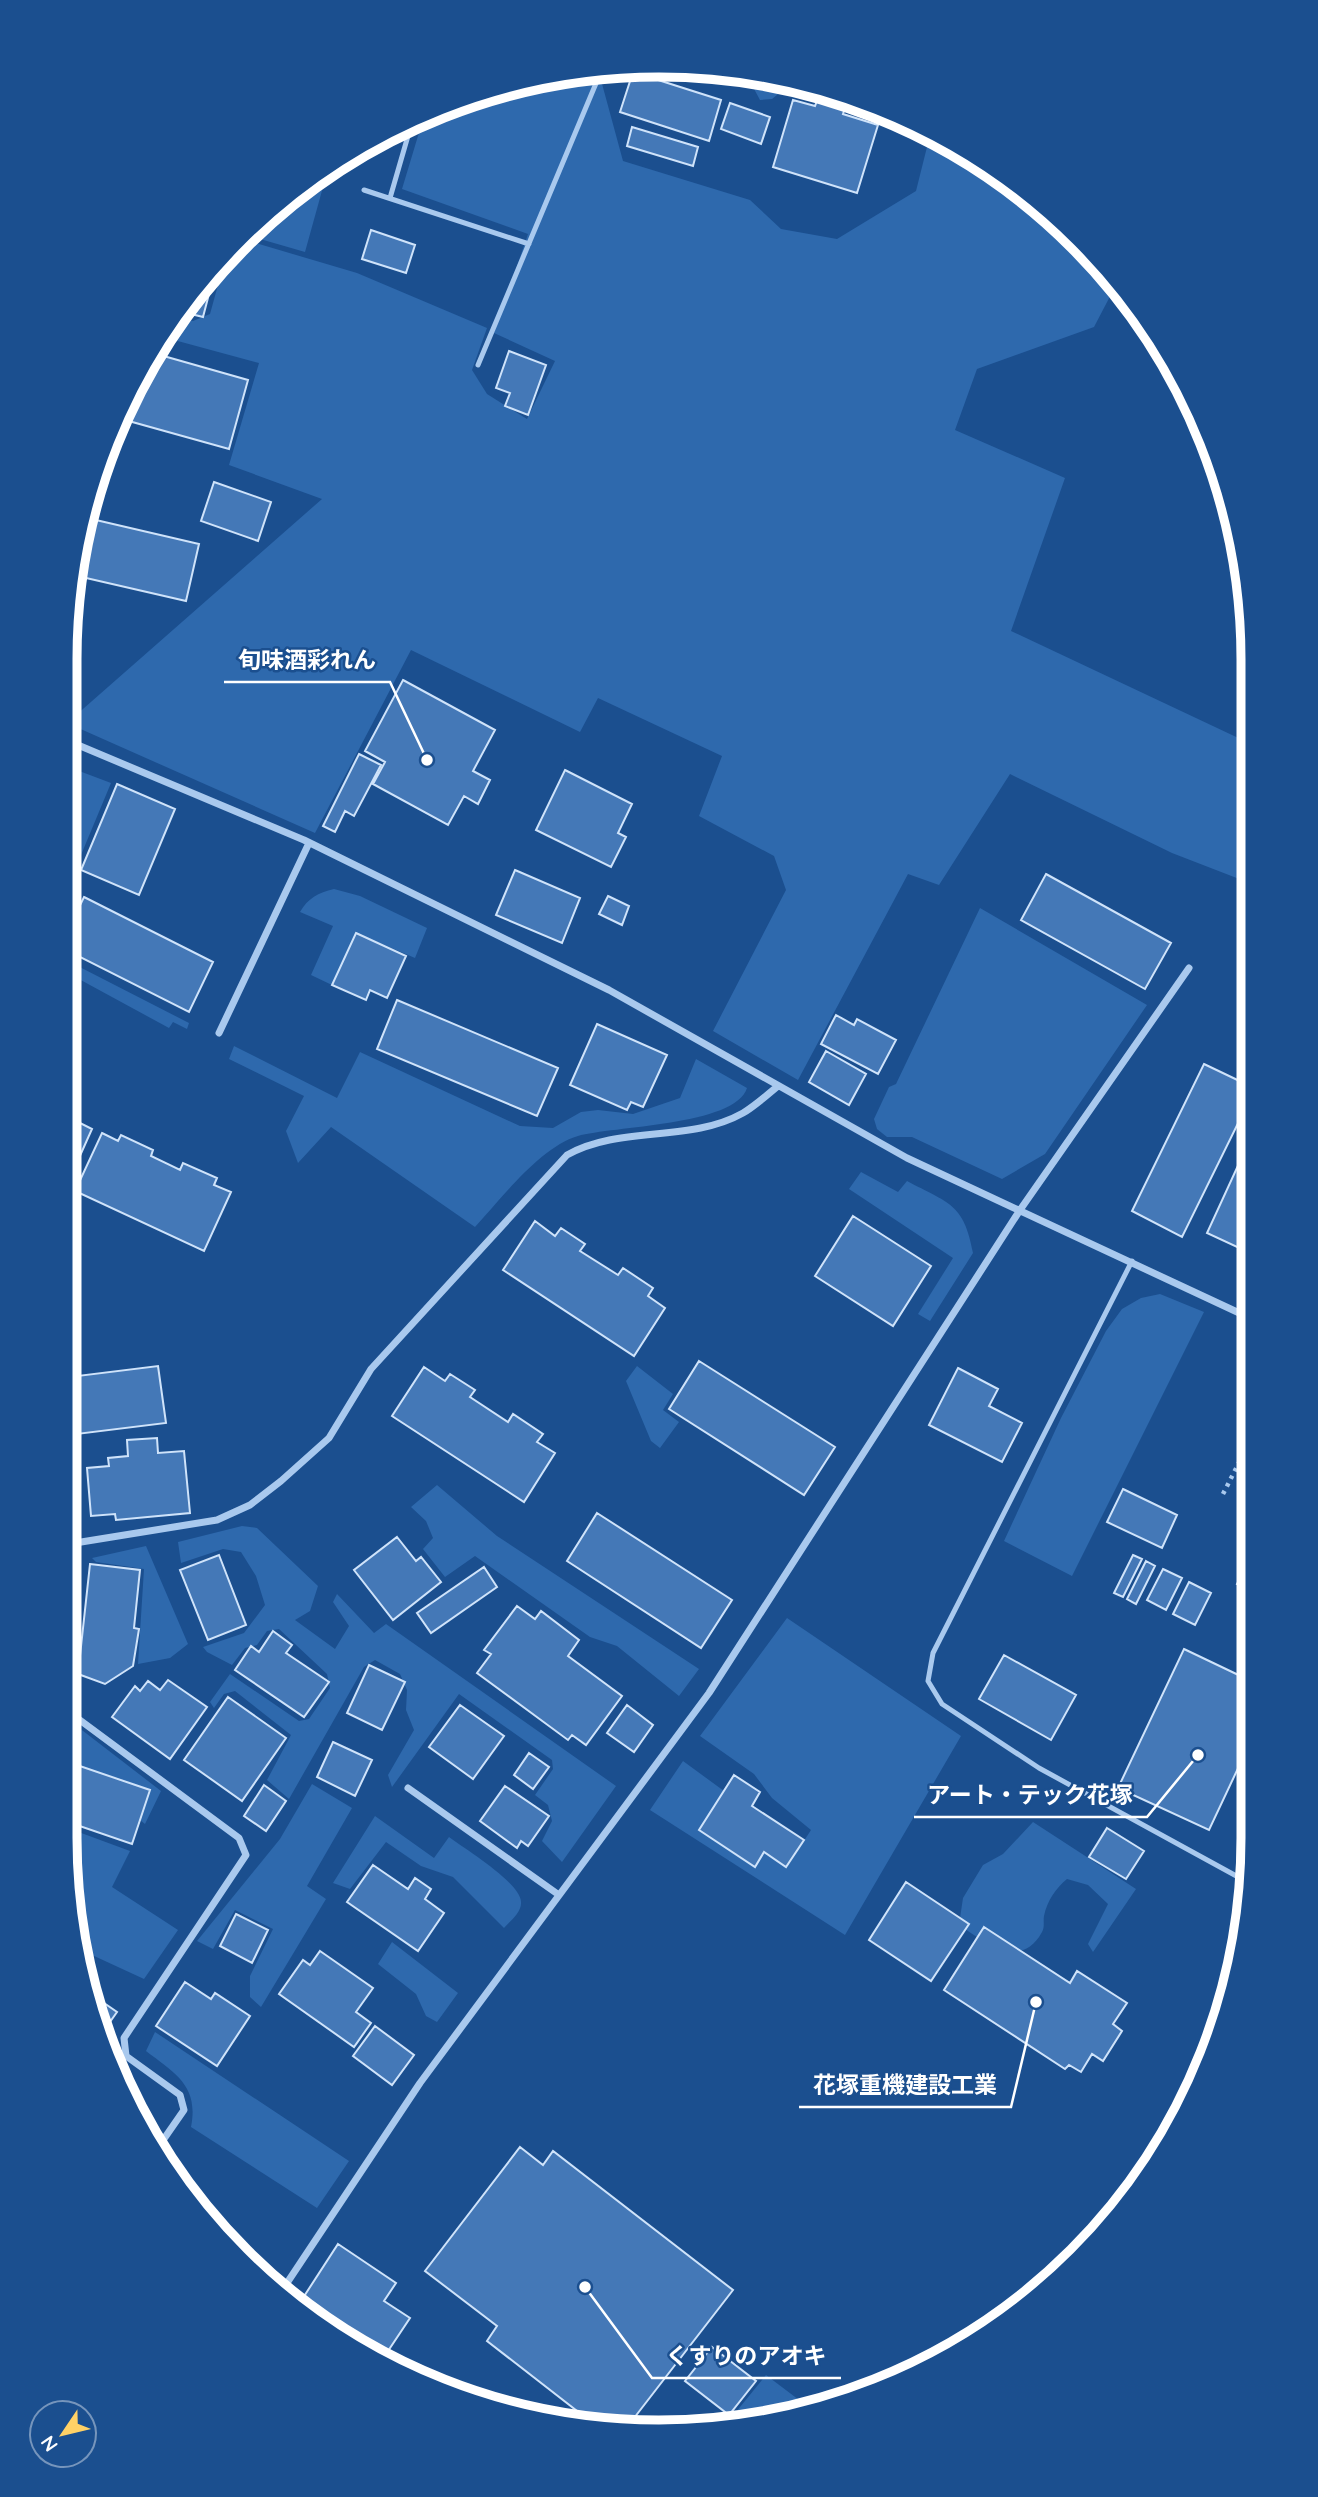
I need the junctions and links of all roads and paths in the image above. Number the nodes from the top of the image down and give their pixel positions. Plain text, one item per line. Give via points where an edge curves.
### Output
1 (597, 81) edge
2 (408, 134) edge
3 (364, 190) dead end
4 (390, 198) junction
5 (529, 244) junction
6 (478, 365) dead end
7 (77, 745) edge
8 (309, 843) junction
9 (1189, 968) dead end
10 (219, 1033) dead end
11 (778, 1086) junction
12 (1020, 1210) junction
13 (1132, 1261) junction
14 (1241, 1314) edge
15 (1241, 1458) edge
16 (1223, 1494) dead end
17 (77, 1543) edge
18 (77, 1718) edge
19 (408, 1788) dead end
20 (1240, 1878) edge
21 (559, 1895) junction
22 (162, 2141) edge
23 (286, 2285) edge

1 - 5 lane
2 - 4 lane
3 - 4 lane
4 - 5 lane
5 - 6 lane
7 - 8 street
8 - 10 street
8 - 11 street via 609,990
9 - 12 street
11 - 12 street via 907,1158
11 - 17 street via 743,1113 713,1124 594,1144 567,1155 371,1368 329,1438 250,1504 217,1520
12 - 13 street
12 - 21 street via 709,1693
13 - 14 street
13 - 20 lane via 933,1653 928,1681 942,1704 1039,1768
15 - 16 path
18 - 22 street via 239,1838 246,1855 124,2038 125,2056 180,2095 184,2110
19 - 21 street
21 - 23 street via 420,2082

